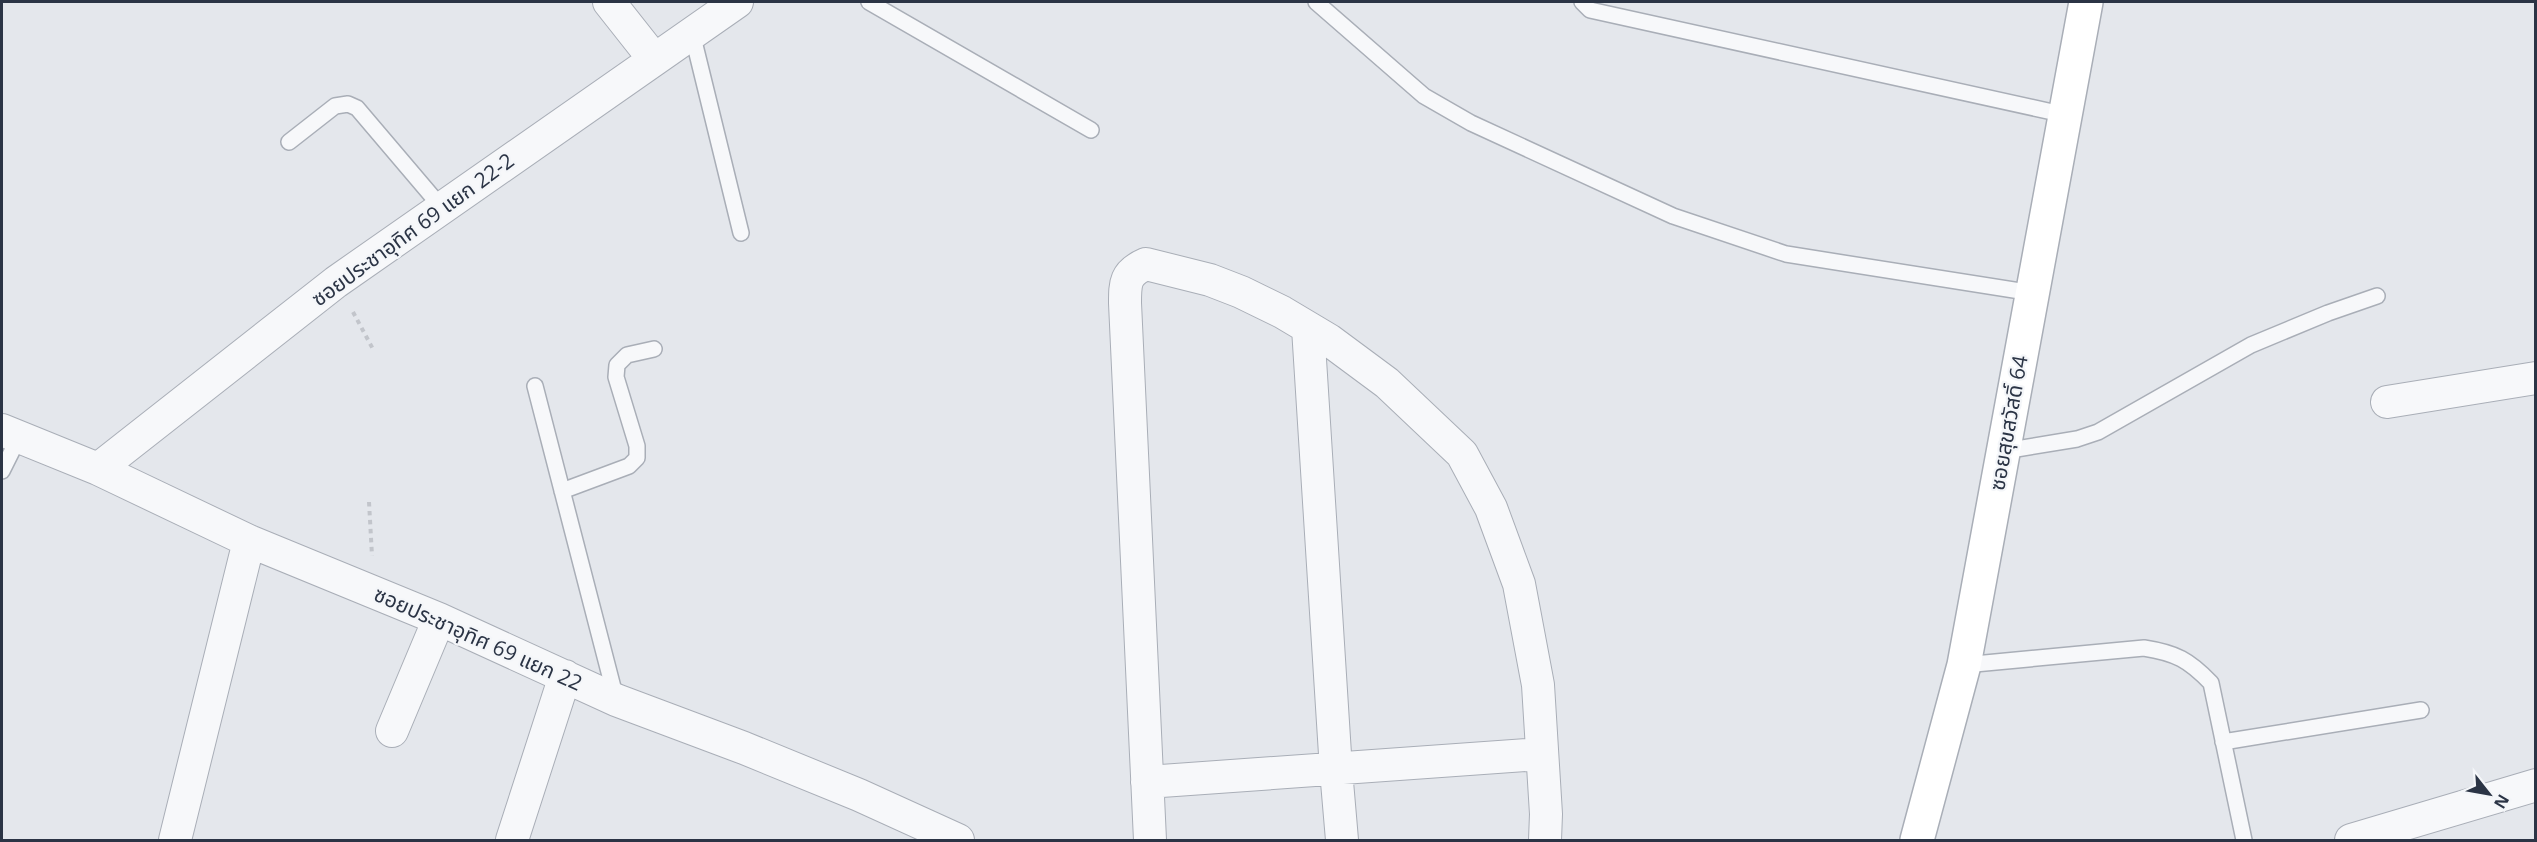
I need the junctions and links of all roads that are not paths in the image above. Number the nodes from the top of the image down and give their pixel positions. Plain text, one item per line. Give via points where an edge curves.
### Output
1 (609, 2) edge
2 (737, 2) edge
3 (869, 2) edge
4 (1316, 2) edge
5 (1582, 2) edge
6 (2086, 2) edge
7 (892, 7) edge
8 (692, 33) junction
9 (654, 59) junction
10 (2066, 114) junction
11 (1091, 129) dead end
12 (289, 142) dead end
13 (442, 208) junction
14 (741, 233) dead end
15 (2033, 293) junction
16 (2377, 296) dead end
17 (1308, 328) junction
18 (654, 349) dead end
19 (2535, 378) edge
20 (535, 386) dead end
21 (2387, 402) dead end
22 (10, 434) edge
23 (2004, 451) junction
24 (98, 470) junction
25 (2, 471) edge
26 (562, 491) junction
27 (249, 541) junction
28 (439, 619) junction
29 (1964, 665) junction
30 (565, 676) junction
31 (616, 700) junction
32 (2421, 710) dead end
33 (392, 731) dead end
34 (2223, 742) junction
35 (1541, 754) junction
36 (1336, 770) junction
37 (1148, 782) junction
38 (2535, 785) edge
39 (175, 840) edge
40 (513, 840) edge
41 (958, 840) edge
42 (1150, 840) edge
43 (1342, 840) edge
44 (1545, 840) edge
45 (1917, 840) edge
46 (2244, 840) edge
47 (2351, 840) edge

1 - 9 street
2 - 8 street, ซอยประชาอุทิศ 69 แยก 22-2
3 - 7 lane
4 - 15 lane via 1424,96 1471,123 1673,216 1786,254
5 - 10 lane via 1590,10
6 - 10 street, ซอยสุขสวัสดิ์ 64
7 - 11 lane
8 - 9 street, ซอยประชาอุทิศ 69 แยก 22-2
8 - 14 lane
9 - 13 street, ซอยประชาอุทิศ 69 แยก 22-2
10 - 15 street, ซอยสุขสวัสดิ์ 64
12 - 13 lane via 335,106 348,104 357,108
13 - 24 street, ซอยประชาอุทิศ 69 แยก 22-2 via 336,282
15 - 23 street, ซอยสุขสวัสดิ์ 64
16 - 23 lane via 2251,345 2098,432
17 - 35 street via 1387,383 1462,453 1491,508 1519,584 1538,685
17 - 36 street
17 - 37 street via 1241,292 1153,264 1138,268 1125,281
18 - 26 lane via 627,355 617,365 616,377 637,446 637,458 629,466
19 - 21 street
20 - 26 lane
22 - 24 street, ซอยประชาอุทิศ 69 แยก 22
22 - 25 lane
23 - 29 street, ซอยสุขสวัสดิ์ 64
24 - 27 street, ซอยประชาอุทิศ 69 แยก 22
26 - 31 lane
27 - 28 street, ซอยประชาอุทิศ 69 แยก 22
27 - 39 street
28 - 30 street, ซอยประชาอุทิศ 69 แยก 22
28 - 33 street
29 - 34 lane via 2144,648 2171,652 2194,665 2211,683
29 - 45 street, ซอยสุขสวัสดิ์ 64
30 - 31 street, ซอยประชาอุทิศ 69 แยก 22
30 - 40 street
31 - 41 street, ซอยประชาอุทิศ 69 แยก 22 via 849,791
32 - 34 lane
34 - 46 lane
35 - 36 street
35 - 44 street
36 - 37 street
36 - 43 street
37 - 42 street
38 - 47 street

